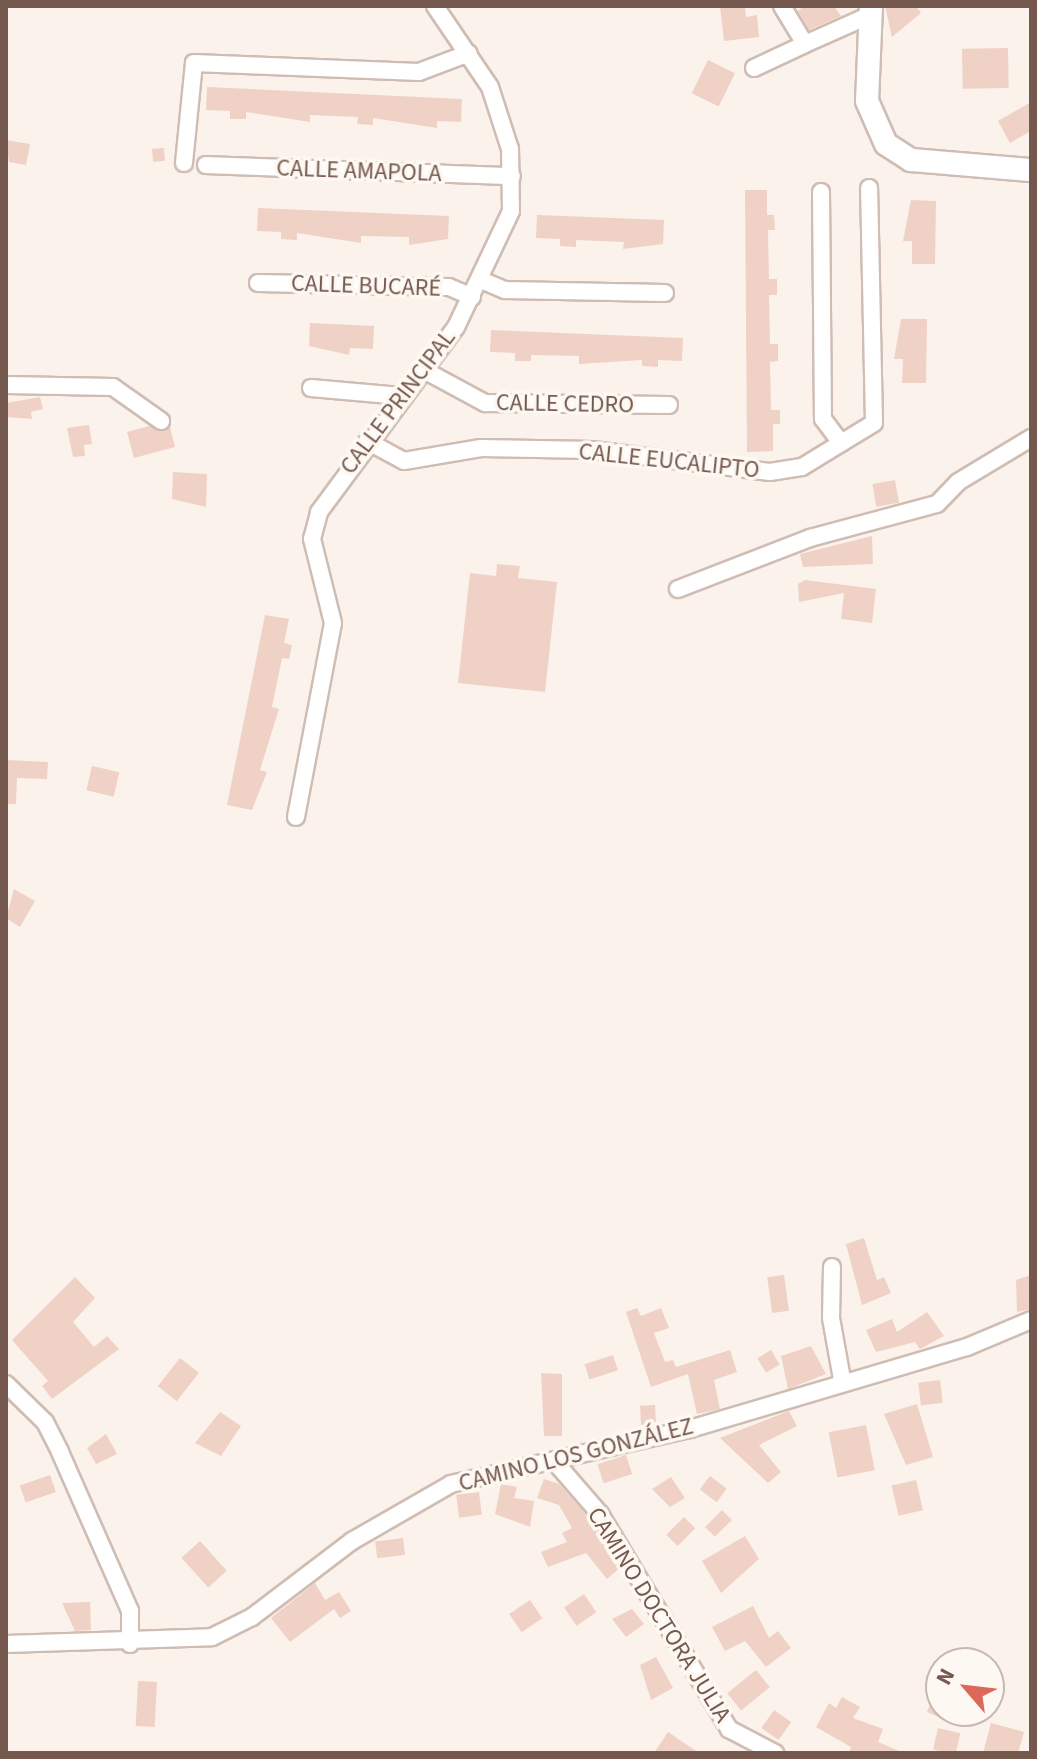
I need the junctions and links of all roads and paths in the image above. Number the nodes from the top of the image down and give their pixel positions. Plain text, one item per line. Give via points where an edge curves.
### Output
1 (435, 6) edge
2 (782, 6) edge
3 (870, 10) edge
4 (805, 44) junction
5 (469, 53) junction
6 (754, 68) dead end
7 (184, 163) dead end
8 (206, 165) dead end
9 (1031, 170) edge
10 (512, 176) junction
11 (869, 188) dead end
12 (821, 192) dead end
13 (481, 280) junction
14 (258, 283) dead end
15 (665, 293) dead end
16 (472, 297) junction
17 (422, 369) junction
18 (6, 385) edge
19 (311, 388) dead end
20 (401, 396) junction
21 (669, 405) dead end
22 (161, 421) dead end
23 (1031, 438) edge
24 (367, 441) junction
25 (841, 443) junction
26 (678, 589) dead end
27 (296, 817) dead end
28 (832, 1267) dead end
29 (1031, 1320) edge
30 (842, 1379) junction
31 (6, 1384) edge
32 (555, 1462) junction
33 (6, 1644) edge
34 (130, 1644) junction
35 (775, 1753) edge

1 - 5 street, CALLE PRINCIPAL
2 - 4 street
3 - 4 street
3 - 9 street via 867,101 886,144 911,160
4 - 6 street
5 - 7 street via 419,72 194,63
5 - 10 street, CALLE PRINCIPAL via 490,87
8 - 10 street, CALLE AMAPOLA
10 - 13 street, CALLE PRINCIPAL via 511,211
11 - 25 street, CALLE EUCALIPTO via 874,423
12 - 25 street via 823,419
13 - 15 street via 505,290
13 - 16 street, CALLE PRINCIPAL
14 - 16 street, CALLE BUCARÉ via 449,287
16 - 17 street, CALLE PRINCIPAL
17 - 20 street, CALLE PRINCIPAL
17 - 21 street, CALLE CEDRO via 485,403
18 - 22 street via 113,387
19 - 20 street
20 - 24 street, CALLE PRINCIPAL
23 - 26 street via 958,482 937,504 810,538
24 - 25 street, CALLE EUCALIPTO via 404,461 481,448 593,450 770,472 802,467
24 - 27 street, CALLE PRINCIPAL via 319,512 312,539 333,623
28 - 30 street via 831,1318
29 - 30 street, CAMINO LOS GONZÁLEZ via 967,1347
30 - 32 street, CAMINO LOS GONZÁLEZ via 690,1429
31 - 34 street via 45,1422 66,1466 130,1611
32 - 34 street, CAMINO LOS GONZÁLEZ via 451,1484 212,1637
32 - 35 street, CAMINO DOCTORA JULIA via 600,1514 729,1729
33 - 34 street, CAMINO LOS GONZÁLEZ

